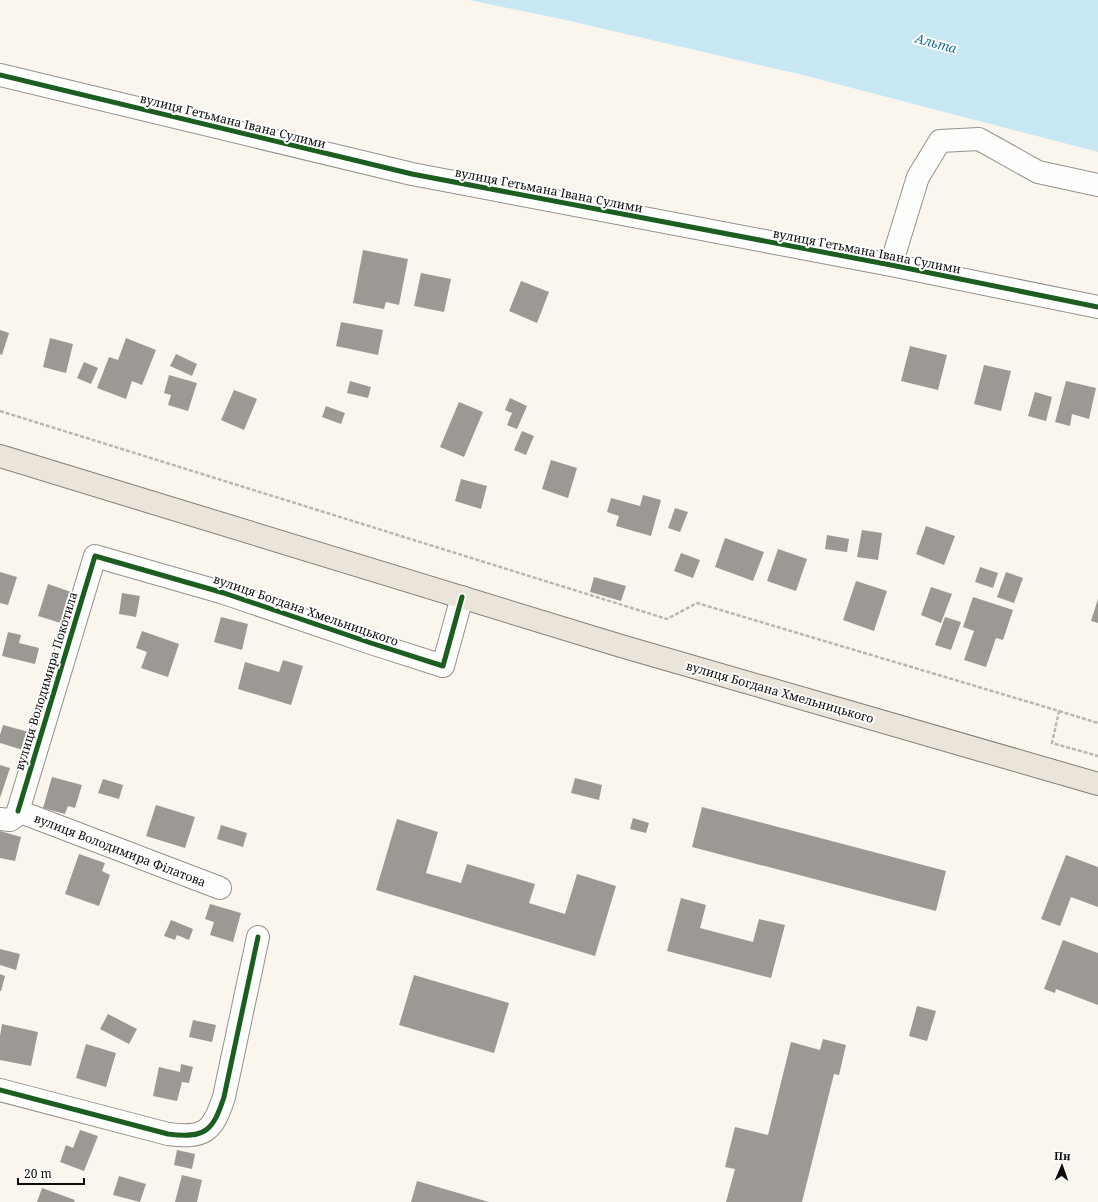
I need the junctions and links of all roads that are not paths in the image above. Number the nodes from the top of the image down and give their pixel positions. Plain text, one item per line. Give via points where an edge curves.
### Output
1 (0, 75) edge
2 (1098, 185) edge
3 (891, 265) junction
4 (1098, 307) edge
5 (0, 456) edge
6 (95, 556) joint
7 (462, 597) junction
8 (1098, 784) edge
9 (9, 815) edge
10 (220, 888) dead end
11 (258, 937) dead end
12 (0, 1090) edge

1 - 3 street, вулиця Гетьмана Івана Сулими via 412,174
2 - 3 street via 1038,172 979,139 940,141 918,177
3 - 4 street, вулиця Гетьмана Івана Сулими
5 - 7 main road, вулиця Богдана Хмельницького
6 - 7 street, вулиця Богдана Хмельницького via 224,593 443,666
6 - 9 street, вулиця Володимира Покотила
7 - 8 main road, вулиця Богдана Хмельницького via 621,646
9 - 10 street, вулиця Володимира Філатова
11 - 12 street via 224,1097 215,1120 203,1132 191,1136 168,1134

